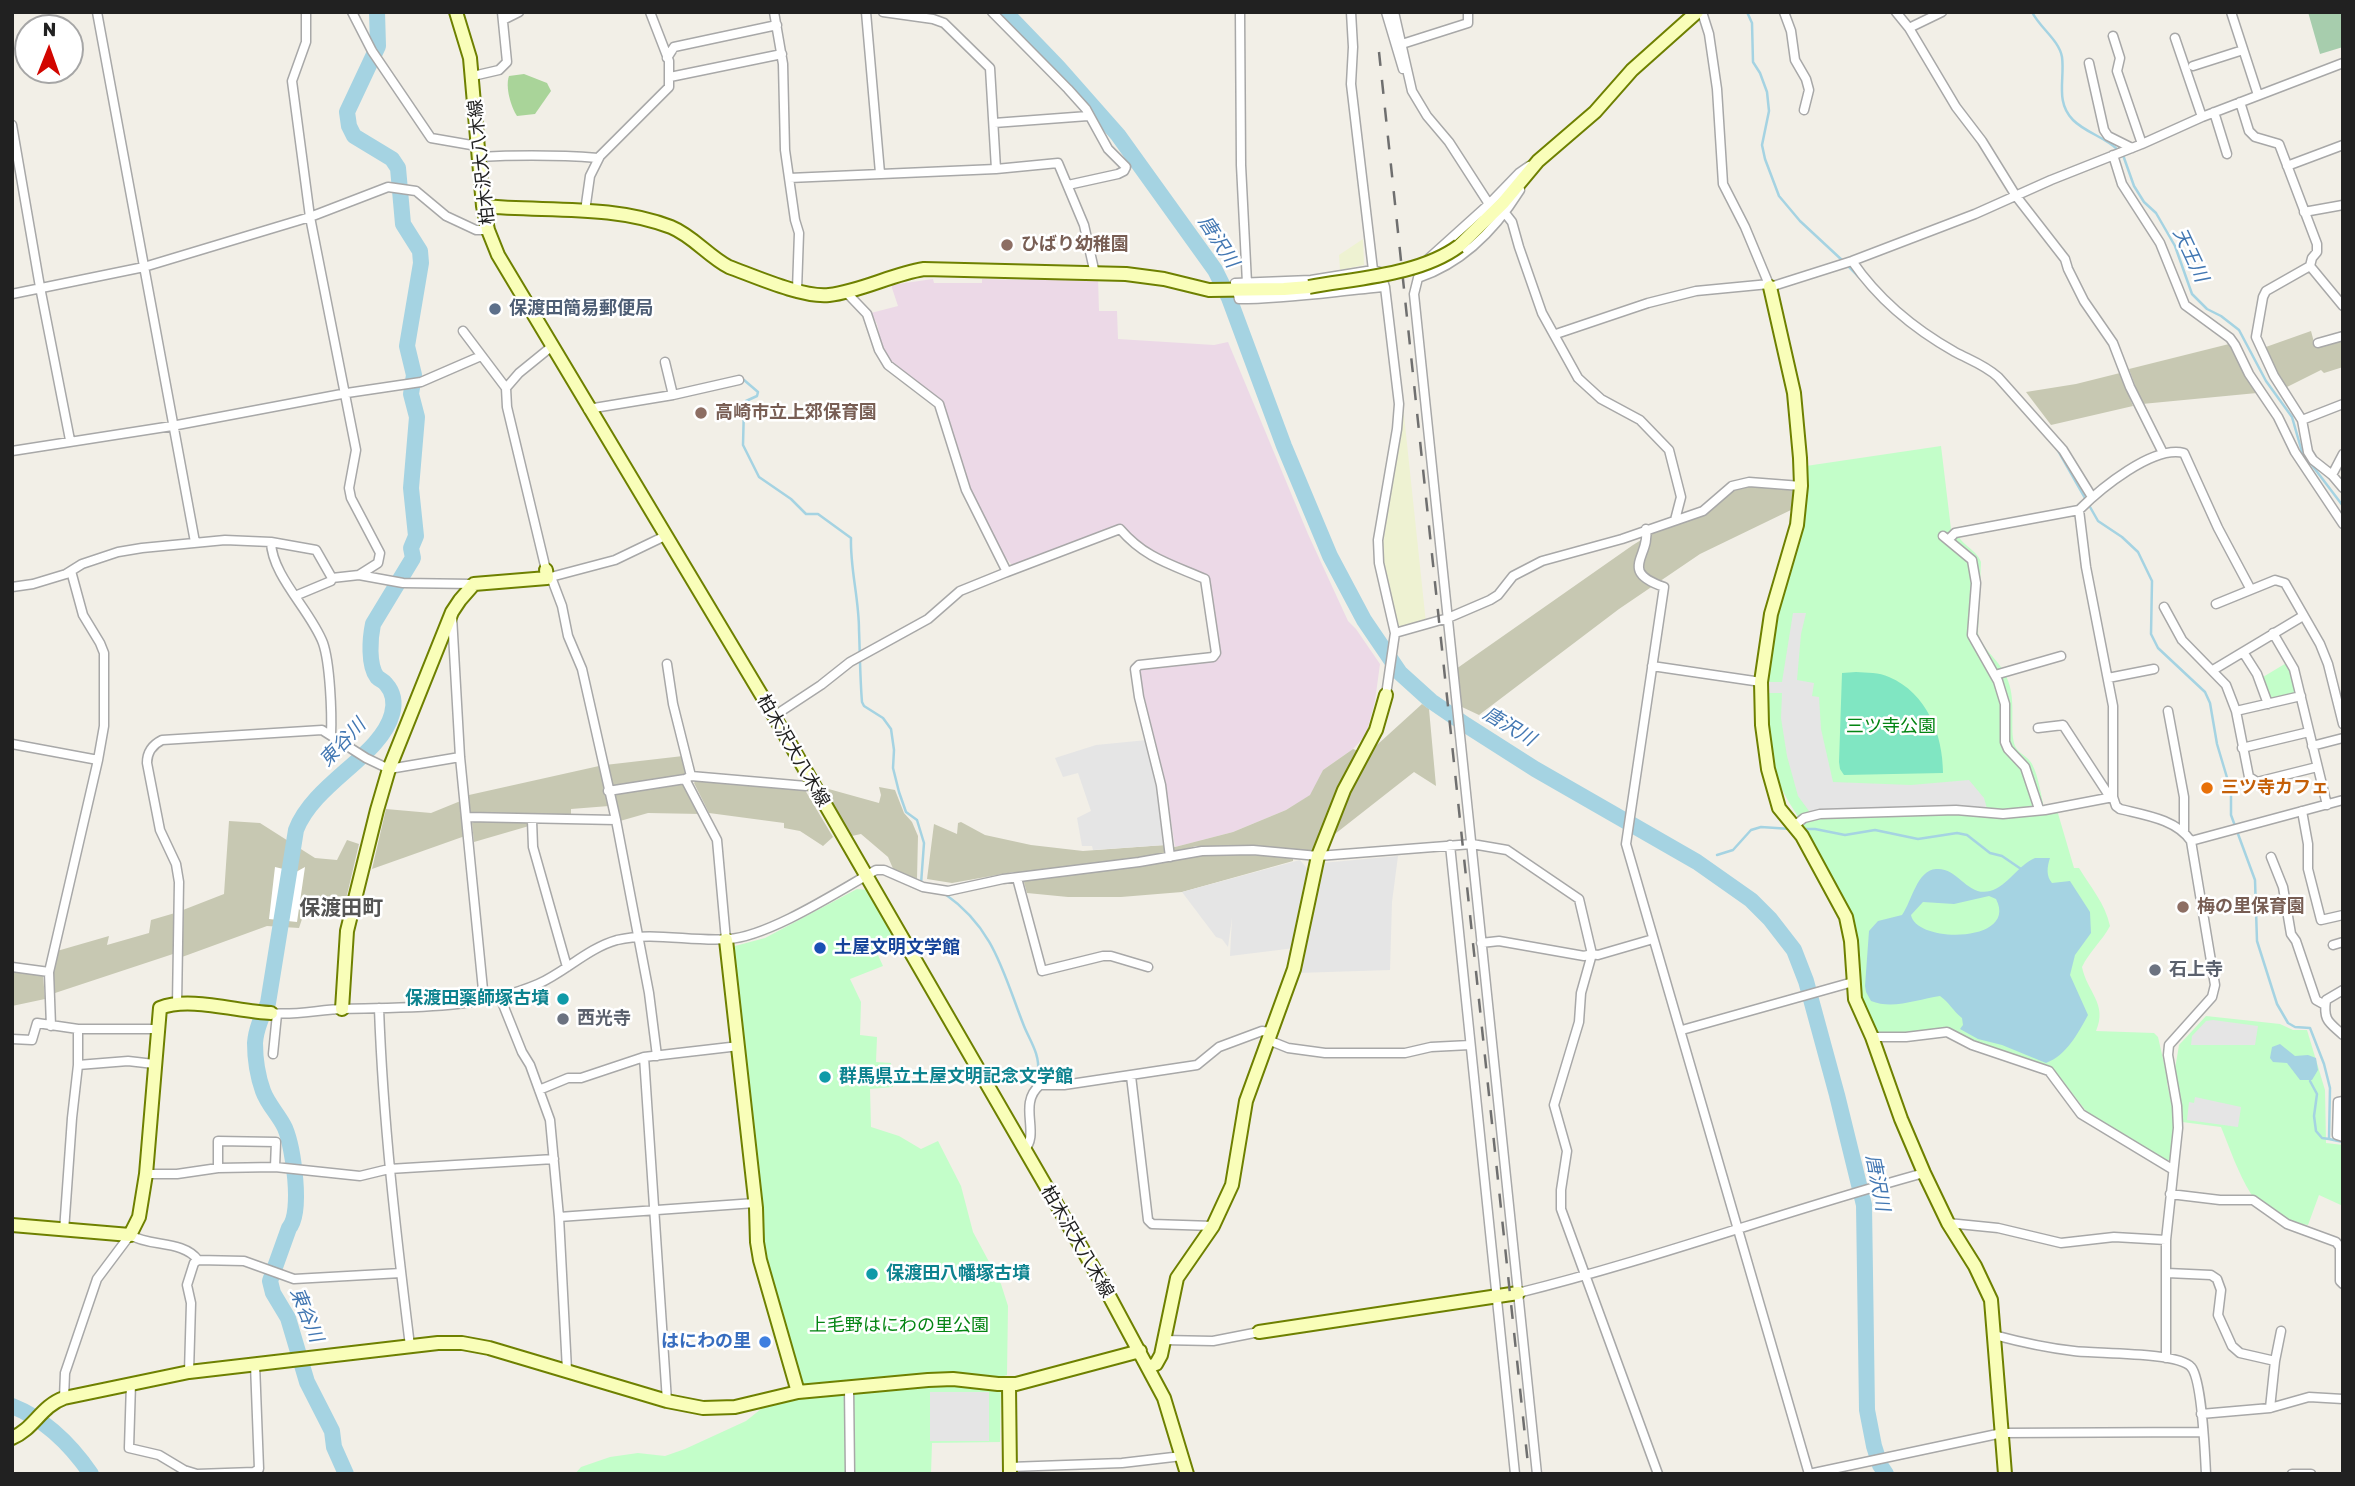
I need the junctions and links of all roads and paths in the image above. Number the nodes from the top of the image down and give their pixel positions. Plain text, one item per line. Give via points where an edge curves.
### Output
1 (97, 12) edge
2 (306, 12) edge
3 (352, 12) edge
4 (456, 12) edge
5 (519, 12) edge
6 (650, 12) edge
7 (774, 12) edge
8 (866, 12) edge
9 (883, 12) edge
10 (992, 12) edge
11 (1240, 12) edge
12 (1351, 12) edge
13 (1386, 12) edge
14 (1394, 12) edge
15 (1468, 12) edge
16 (1699, 12) edge
17 (1784, 12) edge
18 (1896, 12) edge
19 (1942, 12) edge
20 (2231, 12) edge
21 (502, 16) edge
22 (777, 25) junction
23 (1909, 28) junction
24 (2113, 36) dead end
25 (2175, 38) dead end
26 (1402, 44) junction
27 (2243, 50) junction
28 (782, 54) junction
29 (667, 58) junction
30 (2343, 62) edge
31 (2089, 63) dead end
32 (2193, 66) dead end
33 (473, 76) junction
34 (670, 77) junction
35 (1409, 77) junction
36 (2258, 95) junction
37 (2240, 102) junction
38 (1804, 110) dead end
39 (2214, 112) junction
40 (1088, 116) junction
41 (2202, 117) junction
42 (994, 123) junction
43 (12, 125) edge
44 (2142, 144) junction
45 (2343, 145) edge
46 (2132, 148) junction
47 (477, 152) junction
48 (2227, 154) dead end
49 (2113, 155) junction
50 (598, 158) junction
51 (1538, 161) junction
52 (2287, 166) junction
53 (996, 169) junction
54 (880, 173) junction
55 (789, 178) junction
56 (1068, 185) junction
57 (2017, 196) junction
58 (1489, 204) junction
59 (2343, 205) edge
60 (483, 206) junction
61 (585, 211) junction
62 (2304, 212) junction
63 (1505, 213) junction
64 (310, 218) junction
65 (488, 230) junction
66 (1444, 244) junction
67 (1455, 261) junction
68 (1852, 261) junction
69 (2310, 266) junction
70 (144, 267) junction
71 (1373, 270) junction
72 (1095, 274) junction
73 (1418, 278) junction
74 (1770, 286) junction
75 (40, 287) junction
76 (1385, 287) junction
77 (1234, 288) junction
78 (797, 290) junction
79 (845, 291) junction
80 (12, 294) edge
81 (2343, 306) edge
82 (463, 331) dead end
83 (1556, 334) junction
84 (2343, 336) edge
85 (2318, 343) dead end
86 (551, 347) junction
87 (481, 356) junction
88 (665, 362) dead end
89 (739, 380) dead end
90 (506, 388) junction
91 (346, 393) junction
92 (673, 395) junction
93 (2343, 404) edge
94 (588, 409) junction
95 (2302, 420) junction
96 (172, 426) junction
97 (70, 440) junction
98 (12, 451) edge
99 (2163, 453) junction
100 (2343, 454) edge
101 (2332, 475) junction
102 (1801, 486) junction
103 (2343, 488) edge
104 (2092, 498) junction
105 (2079, 510) junction
106 (1675, 520) junction
107 (2343, 524) edge
108 (1646, 529) junction
109 (665, 536) junction
110 (195, 542) junction
111 (271, 542) junction
112 (71, 571) junction
113 (1007, 572) junction
114 (359, 575) junction
115 (548, 575) junction
116 (332, 578) junction
117 (474, 584) junction
118 (12, 587) edge
119 (2250, 588) junction
120 (295, 596) junction
121 (2216, 604) dead end
122 (2164, 607) dead end
123 (452, 612) junction
124 (2303, 616) junction
125 (1448, 618) junction
126 (1395, 633) junction
127 (2273, 633) junction
128 (2243, 652) junction
129 (2061, 656) dead end
130 (667, 664) dead end
131 (1652, 666) junction
132 (2154, 669) dead end
133 (2213, 670) junction
134 (1995, 675) junction
135 (2108, 678) junction
136 (1761, 682) junction
137 (1386, 695) joint
138 (2301, 696) junction
139 (2268, 704) junction
140 (2168, 711) dead end
141 (2236, 711) junction
142 (774, 716) junction
143 (2343, 724) edge
144 (2038, 728) dead end
145 (2309, 732) junction
146 (331, 734) junction
147 (2343, 738) edge
148 (12, 744) edge
149 (2312, 746) junction
150 (2242, 748) junction
151 (460, 757) junction
152 (99, 760) junction
153 (2317, 767) junction
154 (389, 769) junction
155 (688, 777) junction
156 (811, 782) junction
157 (608, 791) junction
158 (2111, 797) junction
159 (2343, 800) edge
160 (2327, 805) junction
161 (2039, 809) junction
162 (2302, 811) junction
163 (468, 817) junction
164 (532, 820) junction
165 (616, 820) junction
166 (1794, 826) junction
167 (2184, 831) junction
168 (2191, 841) junction
169 (1472, 844) junction
170 (1450, 845) junction
171 (1318, 856) junction
172 (1170, 857) junction
173 (2271, 857) dead end
174 (866, 876) junction
175 (1017, 878) junction
176 (2343, 915) edge
177 (638, 936) junction
178 (1653, 939) junction
179 (726, 940) junction
180 (2343, 942) edge
181 (1481, 943) junction
182 (2333, 944) dead end
183 (1592, 954) junction
184 (12, 967) edge
185 (567, 967) junction
186 (1148, 967) dead end
187 (48, 972) junction
188 (1853, 982) junction
189 (2343, 990) edge
190 (500, 997) junction
191 (484, 1000) junction
192 (177, 1005) junction
193 (2325, 1005) junction
194 (379, 1008) junction
195 (342, 1009) junction
196 (269, 1013) junction
197 (51, 1026) junction
198 (78, 1029) junction
199 (157, 1029) junction
200 (1682, 1030) junction
201 (2343, 1035) edge
202 (1270, 1036) junction
203 (1872, 1037) junction
204 (12, 1039) edge
205 (1469, 1045) junction
206 (739, 1046) junction
207 (273, 1054) dead end
208 (657, 1056) junction
209 (644, 1057) junction
210 (154, 1064) junction
211 (78, 1065) junction
212 (1132, 1076) junction
213 (539, 1090) junction
214 (2343, 1101) edge
215 (2343, 1137) edge
216 (1024, 1150) junction
217 (554, 1159) junction
218 (275, 1167) junction
219 (218, 1168) junction
220 (389, 1169) junction
221 (2172, 1169) junction
222 (1924, 1173) junction
223 (146, 1174) junction
224 (2170, 1194) junction
225 (755, 1203) junction
226 (656, 1210) junction
227 (559, 1217) junction
228 (1948, 1223) junction
229 (12, 1225) edge
230 (1213, 1226) junction
231 (1738, 1229) junction
232 (64, 1231) junction
233 (130, 1236) junction
234 (2166, 1240) junction
235 (198, 1260) junction
236 (401, 1273) junction
237 (2167, 1273) junction
238 (1586, 1276) junction
239 (2343, 1284) edge
240 (1518, 1293) junction
241 (1497, 1296) junction
242 (2281, 1331) dead end
243 (1259, 1332) joint
244 (1994, 1335) junction
245 (1163, 1340) junction
246 (410, 1346) junction
247 (1140, 1351) junction
248 (2165, 1358) junction
249 (2275, 1361) junction
250 (255, 1364) junction
251 (1148, 1367) junction
252 (567, 1370) junction
253 (189, 1372) junction
254 (131, 1383) junction
255 (1009, 1385) junction
256 (849, 1387) junction
257 (798, 1392) junction
258 (64, 1398) junction
259 (2343, 1399) edge
260 (667, 1401) junction
261 (2270, 1408) junction
262 (2201, 1414) junction
263 (2203, 1432) junction
264 (2002, 1433) junction
265 (12, 1438) edge
266 (1182, 1456) junction
267 (1010, 1470) edge
268 (850, 1474) edge
269 (1187, 1474) edge
270 (1516, 1474) edge
271 (1537, 1474) edge
272 (1658, 1474) edge
273 (1809, 1474) edge
274 (2005, 1474) edge
275 (2206, 1474) edge
276 (2292, 1474) edge
277 (2311, 1474) edge

1 - 70 street
2 - 64 street via 305,48 292,81
3 - 47 street via 372,51 431,138
4 - 33 street, 柏木沢大八木線
5 - 21 street
6 - 29 street
7 - 22 street
8 - 54 street
9 - 42 street via 933,19 952,29 990,68
10 - 40 street via 1068,89
11 - 77 street via 1241,165
12 - 71 street via 1351,84
13 - 35 street via 1397,54
14 - 26 street
15 - 26 street via 1468,23
16 - 51 street
16 - 74 street via 1709,34 1717,89 1723,184
17 - 38 street via 1795,60 1809,90
18 - 23 street
19 - 23 street
20 - 27 street
21 - 33 street via 507,62 499,70
22 - 28 street
22 - 29 street via 674,47
23 - 57 street via 1955,107
24 - 44 street via 2120,58 2117,71
25 - 41 street
26 - 35 street
27 - 32 street
27 - 36 street
28 - 34 street
28 - 55 street
29 - 34 street
30 - 36 street
31 - 46 street via 2104,131
33 - 47 street, 柏木沢大八木線
34 - 50 street via 667,91
35 - 58 street via 1427,116 1450,142
36 - 37 street
37 - 39 street
37 - 52 street via 2249,131 2279,144
39 - 41 street
39 - 48 street
40 - 42 street
40 - 56 street via 1126,169
41 - 44 street
42 - 53 street
43 - 75 street
44 - 46 street
45 - 52 street
46 - 49 street
47 - 50 street
47 - 60 street, 柏木沢大八木線
49 - 57 street
49 - 107 street via 2122,184 2160,243 2185,304 2230,338 2295,452
50 - 61 street via 587,188
51 - 58 street via 1519,173
51 - 63 street
51 - 77 street, bridge via 1494,213 1442,258 1309,287
52 - 62 street
53 - 54 street
53 - 56 street via 1058,163
54 - 55 street
55 - 78 street via 799,233
56 - 72 street via 1084,225
57 - 68 street
57 - 99 street via 2065,259 2084,302 2108,334
58 - 66 street
59 - 62 street
60 - 61 street
60 - 65 street, 柏木沢大八木線
61 - 78 street via 670,227 729,267
62 - 69 street via 2318,252
63 - 67 street
63 - 83 street via 1542,313
64 - 65 street via 394,186 416,191 463,225
64 - 70 street
64 - 91 street
65 - 86 street, 柏木沢大八木線
66 - 67 street
66 - 73 street via 1428,259
67 - 73 street
68 - 74 street
68 - 104 street via 1907,320 1998,377 2063,450
69 - 81 street
69 - 95 street via 2266,291 2256,337
70 - 75 street
70 - 96 street
71 - 76 street via 1380,272
71 - 77 street
72 - 77 street
72 - 79 street via 924,269
73 - 125 street via 1414,294
74 - 83 street via 1696,291
74 - 102 street via 1794,393
75 - 80 street
75 - 97 street
76 - 77 street via 1282,299 1239,299
76 - 126 street via 1399,404 1377,552
78 - 79 street via 817,295
79 - 113 street via 867,314 888,365 939,404 966,490
82 - 87 street
83 - 106 street via 1581,384 1640,420 1669,450 1681,497
84 - 85 street
86 - 90 street
86 - 94 street, 柏木沢大八木線
87 - 90 street
87 - 91 street via 421,382
88 - 92 street
89 - 92 street
90 - 115 street
91 - 96 street
91 - 114 street via 356,450 349,488 380,554 378,562
92 - 94 street
93 - 95 street
94 - 109 street, 柏木沢大八木線
95 - 101 street via 2308,452
96 - 97 street
96 - 110 street
97 - 98 street
99 - 104 street via 2134,467
99 - 119 street via 2184,453
100 - 101 street
101 - 103 street
102 - 106 street via 1739,483 1703,511
102 - 136 street via 1797,525 1771,614
104 - 105 street
105 - 134 street via 1946,538 1972,560 1976,583 1972,635
105 - 135 street
106 - 108 street
108 - 125 street via 1542,561 1513,576 1498,595
108 - 131 street via 1640,573 1664,587
109 - 115 street via 615,560
109 - 142 street, 柏木沢大八木線
110 - 111 street
110 - 112 street via 118,552
111 - 116 street via 316,550
111 - 120 street
112 - 118 street
112 - 152 street via 83,615 104,653
113 - 142 street via 960,591 928,619 850,662
113 - 172 street via 1120,529 1149,555 1205,579 1213,657 1135,669 1161,785
114 - 116 street
114 - 117 street via 403,583
115 - 117 street
115 - 157 street via 582,669
116 - 120 street
117 - 123 street
119 - 121 street
119 - 124 street via 2282,580
120 - 146 street via 324,645
122 - 133 street via 2182,640
123 - 151 street
123 - 154 street
124 - 127 street
124 - 143 street via 2328,664
125 - 126 street
125 - 169 street
126 - 137 street
127 - 128 street
127 - 138 street via 2292,664
128 - 133 street
128 - 139 street
129 - 134 street
130 - 155 street
131 - 136 street
131 - 178 street via 1626,844
132 - 135 street
133 - 141 street via 2226,685
134 - 161 street via 2005,704 2008,749 2025,767
135 - 158 street via 2113,706
136 - 166 street via 1768,769 1779,808
137 - 171 street via 1376,730 1344,790
138 - 139 street
138 - 145 street
139 - 141 street
140 - 167 street via 2184,797
141 - 150 street
142 - 156 street, 柏木沢大八木線
144 - 158 street via 2063,725
145 - 149 street
145 - 150 street
146 - 154 street
146 - 192 street via 321,730 219,735 162,740 150,749 147,763 158,819 180,881
147 - 149 street
148 - 152 street
149 - 153 street
150 - 153 street via 2249,777 2257,782
151 - 154 street
151 - 163 street
152 - 187 street
153 - 160 street
154 - 195 street via 347,931
155 - 156 street via 806,786
155 - 157 street
155 - 179 street via 717,840
156 - 174 street, 柏木沢大八木線
157 - 165 street
158 - 161 street
158 - 167 street via 2120,809
159 - 160 street
160 - 162 street
161 - 166 street via 2003,814 1955,810 1820,814
162 - 168 street
162 - 176 street via 2308,869 2321,920
163 - 164 street
163 - 191 street
164 - 165 street
164 - 185 street via 533,847
165 - 177 street
166 - 188 street via 1846,917
167 - 168 street
168 - 221 street via 2215,985 2212,997 2169,1045 2178,1128
169 - 170 street
169 - 181 street
169 - 183 street via 1507,850 1575,895
170 - 171 street
170 - 205 street
171 - 172 street via 1253,850
171 - 202 street via 1299,950
172 - 175 street
173 - 193 street via 2283,887 2291,934 2316,1000
174 - 175 street via 881,870 935,891
174 - 179 street via 763,931
174 - 216 street, 柏木沢大八木線
175 - 186 street via 1042,971 1111,956
177 - 179 street
177 - 185 street via 599,947
177 - 208 street
178 - 183 street
178 - 200 street
179 - 206 street
180 - 182 street
181 - 183 street
181 - 240 street
183 - 238 street via 1554,1110 1567,1151 1561,1209
184 - 187 street
185 - 190 street
187 - 197 street
188 - 200 street
188 - 203 street via 1855,999
189 - 193 street
190 - 191 street
190 - 213 street
191 - 194 street
192 - 196 street
192 - 199 street via 160,1008
193 - 201 street via 2326,1020
194 - 195 street
194 - 220 street
195 - 196 street
196 - 207 street
197 - 198 street
197 - 204 street via 37,1023 33,1040
198 - 199 street
198 - 211 street
199 - 210 street
200 - 231 street
202 - 205 street via 1288,1048 1325,1053 1405,1053
202 - 212 street via 1262,1031 1219,1047 1197,1065
202 - 230 street via 1246,1101 1232,1185
203 - 221 street via 1947,1032 2049,1071 2081,1114
203 - 222 street
205 - 241 street
206 - 208 street
206 - 225 street
208 - 209 street
209 - 213 street
209 - 226 street
210 - 211 street
210 - 223 street
211 - 232 street
212 - 216 street via 1040,1085 1030,1100 1030,1143
212 - 230 street via 1149,1220 1152,1224
213 - 217 street via 549,1114
214 - 215 street via 2337,1102 2337,1135
216 - 247 street, 柏木沢大八木線
217 - 220 street
217 - 227 street
218 - 219 street
218 - 219 street via 276,1142 218,1140
218 - 220 street via 359,1176
219 - 223 street
220 - 236 street
221 - 224 street
222 - 228 street
222 - 231 street
223 - 233 street via 139,1217
224 - 234 street
224 - 239 street via 2253,1200 2287,1224 2336,1242
225 - 226 street
225 - 257 street via 760,1260
226 - 227 street
226 - 260 street
227 - 252 street
228 - 234 street via 2008,1230 2061,1243 2114,1237
228 - 244 street via 1991,1300
229 - 232 street
230 - 245 street via 1177,1278
231 - 238 street
231 - 273 street
232 - 233 street
233 - 235 street via 180,1248
233 - 258 street via 92,1293 65,1373
234 - 237 street
235 - 236 street via 237,1260 294,1279
235 - 253 street via 187,1285 191,1303
236 - 246 street
237 - 248 street
237 - 249 street via 2217,1279 2221,1290 2218,1315 2232,1346 2240,1353
238 - 240 street
238 - 272 street
240 - 241 street
240 - 271 street
241 - 243 street
241 - 270 street
242 - 249 street
243 - 245 street via 1213,1341
244 - 248 street via 2075,1351
244 - 264 street
245 - 251 street via 1158,1360
246 - 250 street
246 - 252 street via 475,1345
247 - 251 street, 柏木沢大八木線
247 - 255 street
248 - 262 street via 2191,1367
249 - 261 street
250 - 253 street
250 - 254 street via 259,1469 254,1472 197,1474 159,1455 128,1448
251 - 266 street, 柏木沢大八木線 via 1164,1398
252 - 260 street
253 - 254 street
254 - 258 street
255 - 256 street via 941,1379
255 - 267 street
256 - 257 street
256 - 268 street
257 - 260 street via 726,1409
258 - 265 street via 52,1402 30,1427
259 - 261 street via 2309,1398
261 - 262 street
262 - 263 street
263 - 264 street
263 - 275 street
264 - 273 street
264 - 274 street
266 - 267 street
266 - 269 street, 柏木沢大八木線
276 - 277 street

